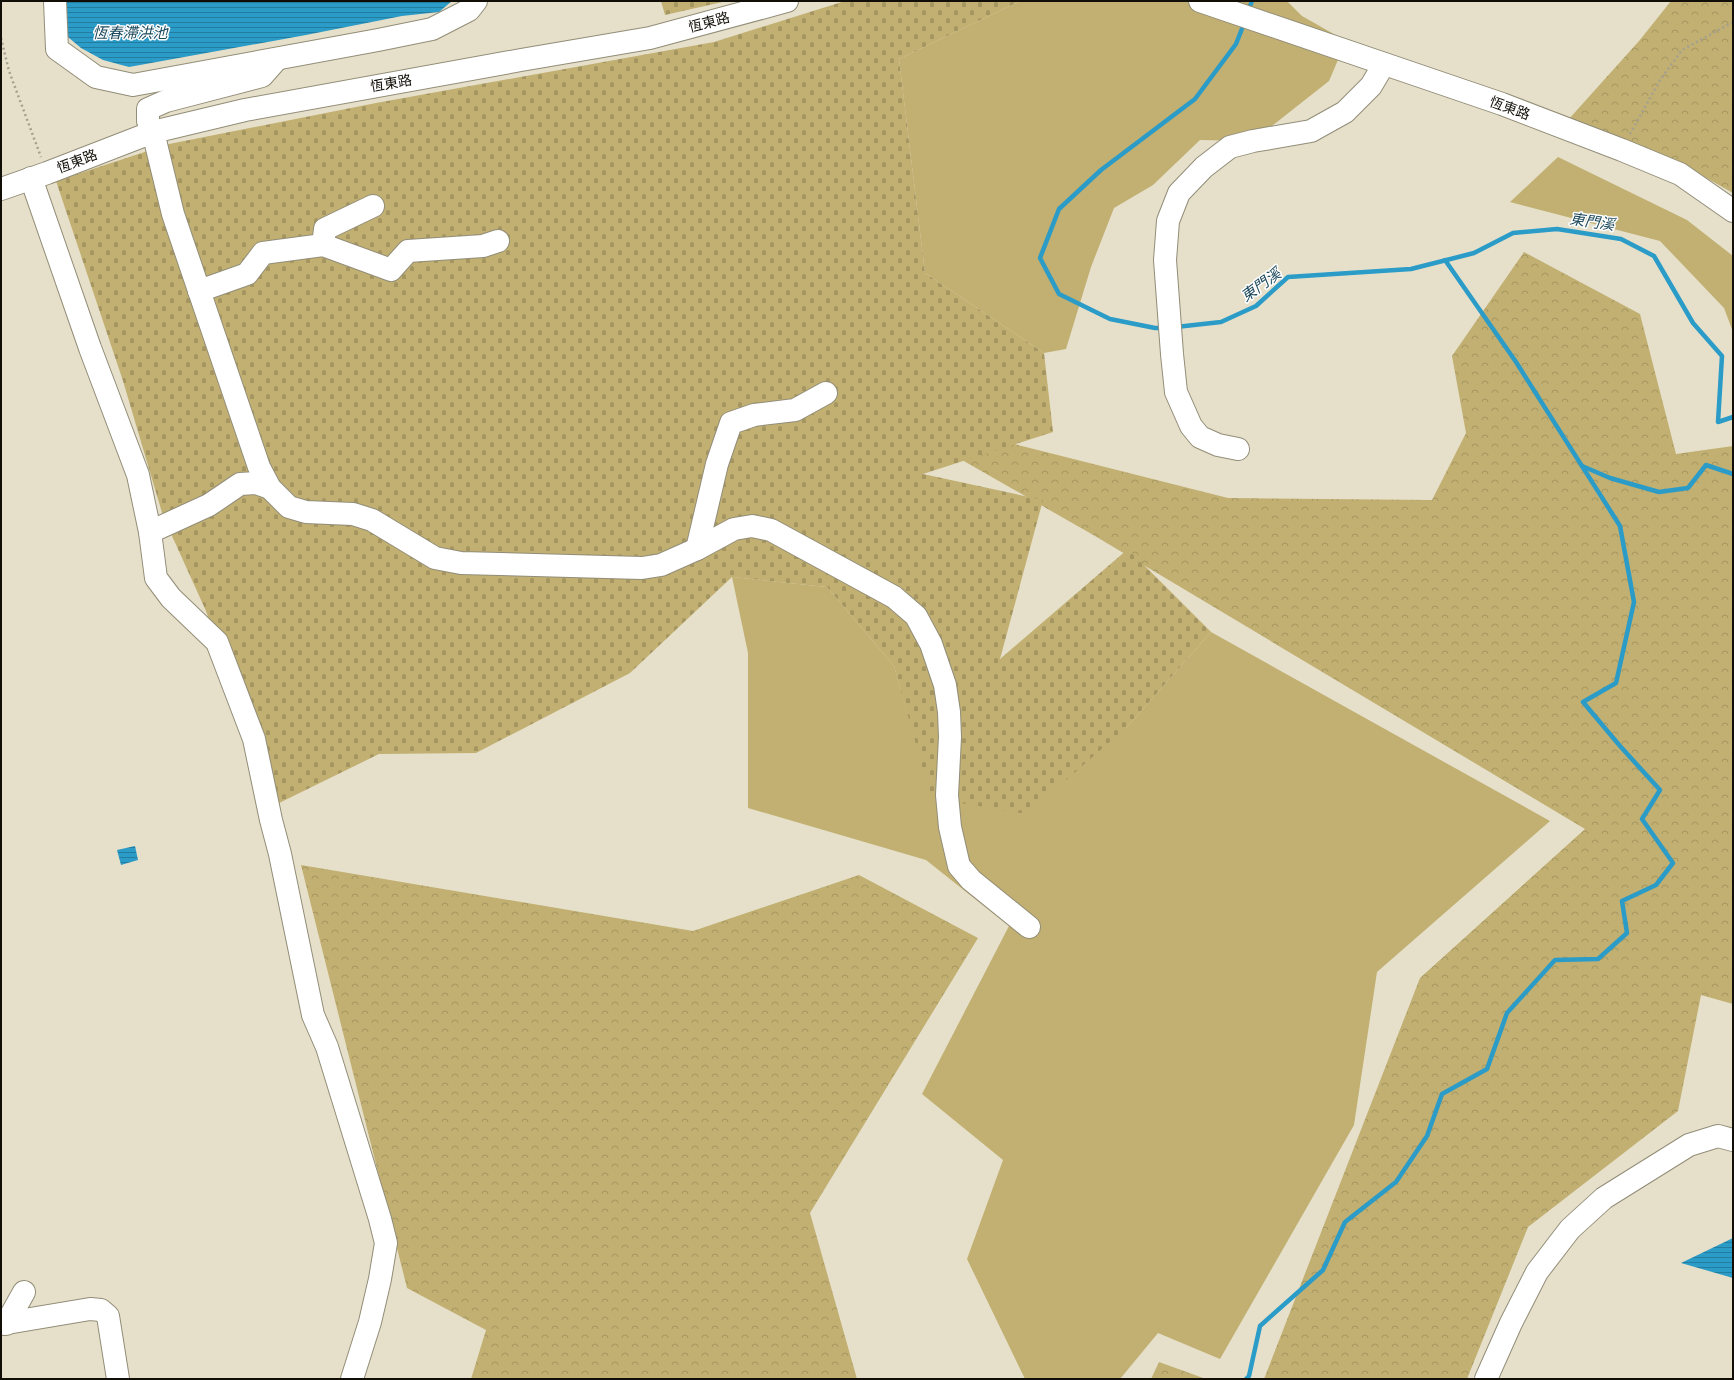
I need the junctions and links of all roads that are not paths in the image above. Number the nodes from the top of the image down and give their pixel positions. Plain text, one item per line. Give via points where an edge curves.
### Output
1 (54, 1) edge
2 (476, 1) edge
3 (787, 1) edge
4 (1205, 3) edge
5 (277, 59) junction
6 (1384, 64) junction
7 (154, 132) junction
8 (39, 176) junction
9 (1, 189) edge
10 (373, 206) dead end
11 (1733, 212) edge
12 (498, 241) dead end
13 (323, 245) junction
14 (199, 291) junction
15 (826, 393) dead end
16 (1238, 449) dead end
17 (270, 488) junction
18 (150, 532) junction
19 (697, 549) junction
20 (1029, 927) dead end
21 (1733, 1140) edge
22 (24, 1292) dead end
23 (3, 1324) edge
24 (118, 1379) edge
25 (352, 1379) edge
26 (1486, 1379) edge

1 - 5 street via 58,49 96,77 133,86
2 - 5 street via 469,10 432,28
3 - 7 street, 恆東路 via 650,38 245,110
4 - 6 street, 恆東路
5 - 7 street via 262,76 148,108 148,121
6 - 11 street, 恆東路 via 1502,104 1680,174
6 - 16 street via 1371,86 1345,112 1311,131 1230,147 1204,167 1179,193 1168,221 1164,260 1176,392 1200,437 1218,445
7 - 8 street, 恆東路
7 - 14 street via 173,214
8 - 9 street, 恆東路
8 - 18 street via 90,348 138,475
10 - 13 street via 325,229
12 - 13 street via 483,246 408,251 392,270
13 - 14 street via 263,253 247,274
14 - 17 street via 259,468
15 - 19 street via 795,410 754,415 731,423 716,464
17 - 18 street via 256,483 240,484 209,506
17 - 19 street via 289,507 306,512 353,514 372,520 435,558 461,563 642,568 661,565
18 - 25 street via 156,578 171,598 217,642 254,739 313,1014 327,1047 386,1243 370,1322
19 - 20 street via 734,529 752,526 771,530 894,597 916,616 931,644 945,685 950,731 950,827 959,866 971,880
21 - 26 street via 1718,1136 1689,1145 1604,1198 1570,1229 1537,1272
22 - 23 street
23 - 24 street via 90,1309 101,1310 108,1316

